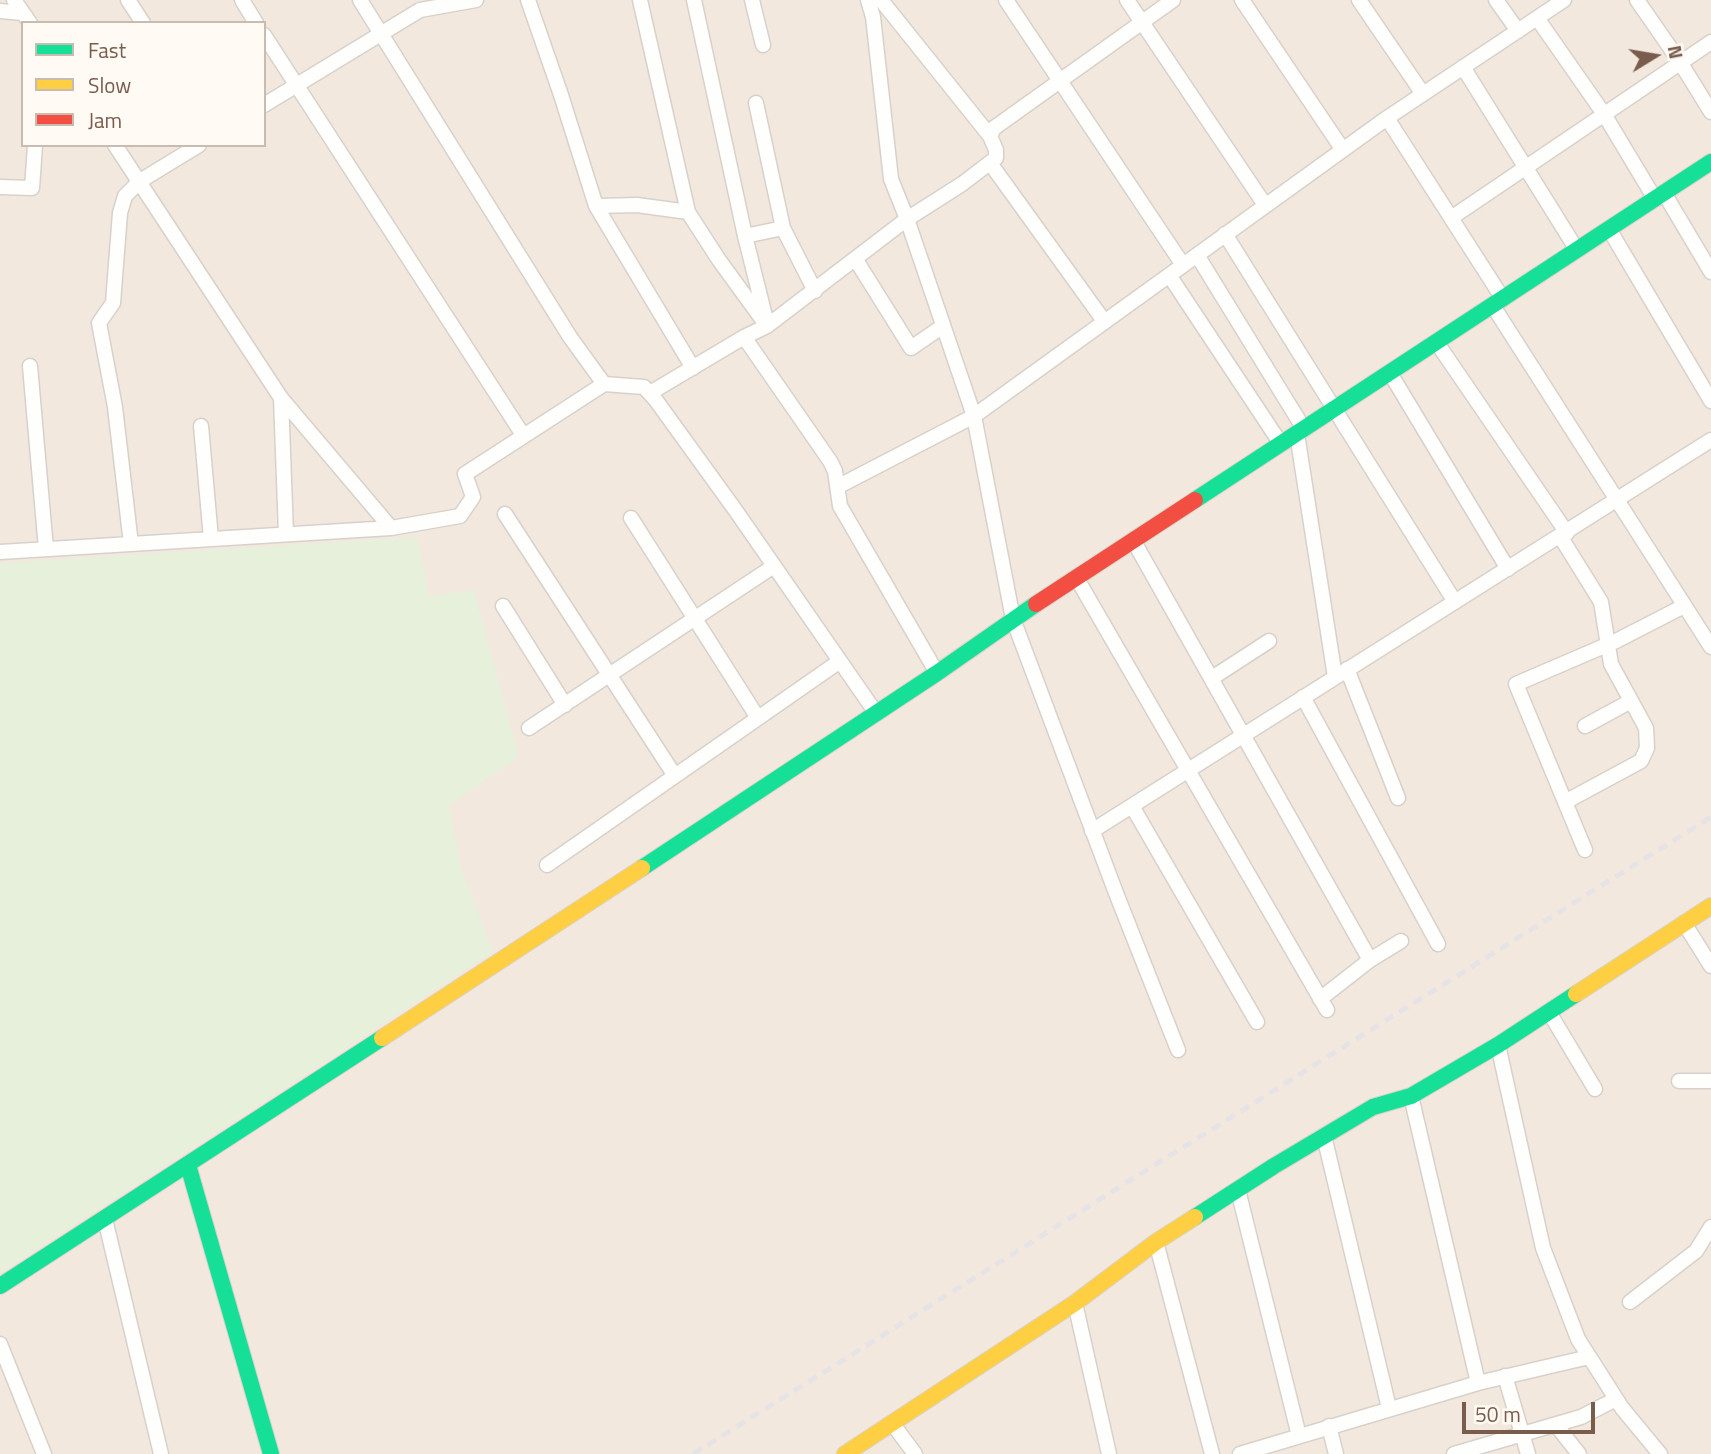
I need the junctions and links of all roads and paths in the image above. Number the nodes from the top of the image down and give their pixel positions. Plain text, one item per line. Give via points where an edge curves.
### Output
1 (14, 0) edge
2 (128, 0) edge
3 (242, 0) edge
4 (359, 0) edge
5 (476, 0) edge
6 (528, 0) edge
7 (640, 0) edge
8 (694, 0) edge
9 (752, 0) edge
10 (869, 0) edge
11 (881, 0) edge
12 (1006, 0) edge
13 (1127, 0) edge
14 (1173, 0) edge
15 (1242, 0) edge
16 (1359, 0) edge
17 (1496, 0) edge
18 (1564, 0) edge
19 (1637, 0) edge
20 (0, 11) edge
21 (26, 18) edge
22 (1537, 18) junction
23 (142, 21) edge
24 (255, 21) edge
25 (1142, 22) junction
26 (1518, 31) junction
27 (381, 34) junction
28 (266, 38) edge
29 (1711, 42) edge
30 (763, 45) dead end
31 (1681, 62) junction
32 (1463, 68) junction
33 (1060, 80) junction
34 (296, 86) junction
35 (1423, 94) junction
36 (756, 103) dead end
37 (266, 104) edge
38 (1711, 112) edge
39 (1604, 114) junction
40 (1387, 118) junction
41 (990, 136) junction
42 (35, 147) edge
43 (116, 147) edge
44 (196, 147) edge
45 (1343, 150) junction
46 (1711, 162) edge
47 (990, 163) junction
48 (1524, 168) junction
49 (140, 181) junction
50 (0, 187) edge
51 (1659, 196) junction
52 (1265, 205) junction
53 (596, 206) junction
54 (688, 212) junction
55 (1451, 218) junction
56 (907, 219) junction
57 (783, 228) junction
58 (1609, 229) junction
59 (1225, 234) junction
60 (745, 236) junction
61 (1577, 250) junction
62 (1197, 255) junction
63 (856, 260) junction
64 (1183, 265) junction
65 (1711, 272) edge
66 (1169, 275) junction
67 (815, 291) junction
68 (1498, 302) junction
69 (1104, 321) junction
70 (767, 326) junction
71 (943, 326) junction
72 (744, 337) junction
73 (1437, 343) junction
74 (30, 366) dead end
75 (692, 368) junction
76 (1390, 373) junction
77 (604, 384) junction
78 (650, 393) junction
79 (281, 398) junction
80 (1711, 401) edge
81 (1334, 409) junction
82 (974, 416) junction
83 (201, 426) dead end
84 (1301, 431) junction
85 (523, 435) junction
86 (1711, 440) edge
87 (1280, 444) junction
88 (838, 486) junction
89 (1618, 500) junction
90 (505, 514) dead end
91 (631, 518) dead end
92 (391, 528) junction
93 (286, 534) junction
94 (1563, 535) junction
95 (211, 539) junction
96 (1133, 540) junction
97 (131, 544) junction
98 (46, 549) junction
99 (0, 552) edge
100 (774, 566) junction
101 (1508, 569) junction
102 (1076, 577) junction
103 (1455, 602) junction
104 (503, 606) dead end
105 (1684, 606) junction
106 (695, 619) junction
107 (1013, 619) junction
108 (1269, 640) dead end
109 (1609, 644) junction
110 (1711, 647) edge
111 (840, 662) junction
112 (937, 673) junction
113 (1341, 673) junction
114 (609, 675) junction
115 (1212, 678) junction
116 (1303, 697) junction
117 (1630, 701) junction
118 (565, 705) junction
119 (876, 713) junction
120 (758, 718) junction
121 (1585, 726) dead end
122 (529, 728) dead end
123 (1244, 734) junction
124 (1188, 770) junction
125 (675, 776) junction
126 (1398, 798) dead end
127 (1565, 802) junction
128 (1132, 806) junction
129 (1092, 831) junction
130 (1585, 850) dead end
131 (547, 865) dead end
132 (1711, 906) edge
133 (1684, 923) junction
134 (1401, 941) dead end
135 (1438, 944) dead end
136 (1370, 960) junction
137 (1711, 966) edge
138 (1549, 1012) junction
139 (1257, 1022) dead end
140 (1498, 1045) junction
141 (1178, 1051) dead end
142 (1679, 1081) dead end
143 (1711, 1081) edge
144 (1595, 1089) dead end
145 (1411, 1096) junction
146 (1324, 1136) junction
147 (188, 1165) junction
148 (1238, 1190) junction
149 (105, 1219) junction
150 (1711, 1227) edge
151 (1156, 1242) junction
152 (0, 1286) edge
153 (1630, 1302) dead end
154 (1075, 1303) junction
155 (0, 1344) edge
156 (1590, 1357) junction
157 (1505, 1376) junction
158 (1478, 1383) junction
159 (1616, 1399) junction
160 (1389, 1408) junction
161 (892, 1423) junction
162 (1556, 1425) junction
163 (1329, 1426) junction
164 (1522, 1435) junction
165 (1299, 1436) junction
166 (44, 1454) edge
167 (161, 1454) edge
168 (271, 1454) edge
169 (845, 1454) edge
170 (915, 1454) edge
171 (1109, 1454) edge
172 (1212, 1454) edge
173 (1240, 1454) edge
174 (1336, 1454) edge
175 (1454, 1454) edge
176 (1528, 1454) edge
177 (1578, 1454) edge
178 (1660, 1454) edge

1 - 21 street
2 - 23 street
3 - 24 street
4 - 27 street
5 - 27 street via 419,10
6 - 53 street
7 - 54 street
8 - 60 street
9 - 30 street
10 - 56 street via 891,179
11 - 41 street
12 - 33 street
13 - 25 street
14 - 25 street
15 - 45 street
16 - 35 street
17 - 26 street
18 - 22 street
19 - 31 street
20 - 21 street
22 - 26 street
22 - 39 street
25 - 33 street
25 - 52 street
26 - 32 street
27 - 34 street
27 - 77 street
28 - 34 street
29 - 31 street
31 - 38 street
31 - 39 street
32 - 35 street
32 - 48 street
33 - 41 street via 1005,119
33 - 64 street
34 - 37 street
34 - 85 street
35 - 40 street
36 - 57 street
39 - 48 street
39 - 51 street
40 - 45 street
40 - 55 street
41 - 47 street via 996,158
42 - 50 street via 32,188
43 - 49 street
44 - 49 street
45 - 52 street
46 - 51 main road
47 - 56 street
47 - 69 street
48 - 55 street
48 - 61 street
49 - 79 street
49 - 97 street via 125,196 120,213 113,303 99,323 115,407
51 - 58 main road
51 - 65 street
52 - 59 street
53 - 54 street via 637,205
53 - 75 street
54 - 70 street
55 - 68 street
56 - 63 street
56 - 71 street
57 - 60 street
57 - 67 street
58 - 61 main road
58 - 80 street
59 - 62 street
59 - 81 street
60 - 70 street
61 - 68 main road
62 - 64 street
62 - 84 street
63 - 67 street
63 - 71 street via 911,348
64 - 66 street
66 - 69 street
66 - 87 street
67 - 70 street
68 - 73 main road
68 - 89 street
69 - 82 street
70 - 72 street
71 - 82 street
72 - 75 street
72 - 88 street via 830,461
73 - 76 main road
73 - 94 street
74 - 98 street
75 - 78 street
76 - 81 main road
76 - 101 street
77 - 78 street via 644,387
77 - 85 street
78 - 100 street
79 - 92 street
79 - 93 street
81 - 84 main road
81 - 103 street
82 - 88 street
82 - 107 street
83 - 95 street
84 - 87 main road
84 - 113 street
85 - 92 street via 465,474 473,497 460,516
86 - 89 street
87 - 96 main road
88 - 112 street via 840,506
89 - 94 street
89 - 105 street
90 - 114 street
91 - 106 street
92 - 93 street
93 - 95 street
94 - 101 street
94 - 109 street via 1601,602
95 - 97 street
96 - 102 main road
96 - 115 street
97 - 98 street
98 - 99 street
100 - 106 street
100 - 111 street
101 - 103 street
102 - 107 main road
102 - 124 street
103 - 113 street
104 - 118 street
105 - 109 street
105 - 110 street
106 - 114 street
106 - 120 street
107 - 112 main road
107 - 129 street
108 - 115 street
109 - 117 street via 1611,664
109 - 127 street via 1516,684
111 - 119 street
111 - 120 street
112 - 119 main road
113 - 116 street
113 - 126 street
114 - 118 street
114 - 125 street
115 - 123 street
116 - 123 street
116 - 135 street
117 - 121 street
117 - 127 street via 1646,728 1647,748 1640,761
118 - 122 street
119 - 147 main road
120 - 125 street
123 - 124 street
123 - 136 street
124 - 128 street
124 - 136 street via 1324,1005
125 - 131 street
127 - 130 street
128 - 129 street
128 - 139 street
129 - 141 street
132 - 133 main road
133 - 137 street
133 - 138 main road
134 - 136 street
138 - 140 main road
138 - 144 street
140 - 145 main road
140 - 156 street via 1543,1248 1578,1339
142 - 143 street
145 - 146 main road via 1373,1107
145 - 158 street
146 - 148 main road
146 - 160 street
147 - 149 main road
147 - 168 main road
148 - 151 main road
148 - 165 street
149 - 152 main road
149 - 167 street
150 - 153 street via 1696,1251
151 - 154 main road
151 - 172 street
154 - 161 main road
154 - 171 street
155 - 166 street
156 - 157 street
156 - 159 street
157 - 158 street
157 - 164 street
158 - 160 street
159 - 162 street
159 - 178 street
160 - 163 street
161 - 169 main road
161 - 170 street
162 - 164 street
162 - 177 street
163 - 165 street
163 - 174 street
164 - 175 street
164 - 176 street
165 - 173 street

